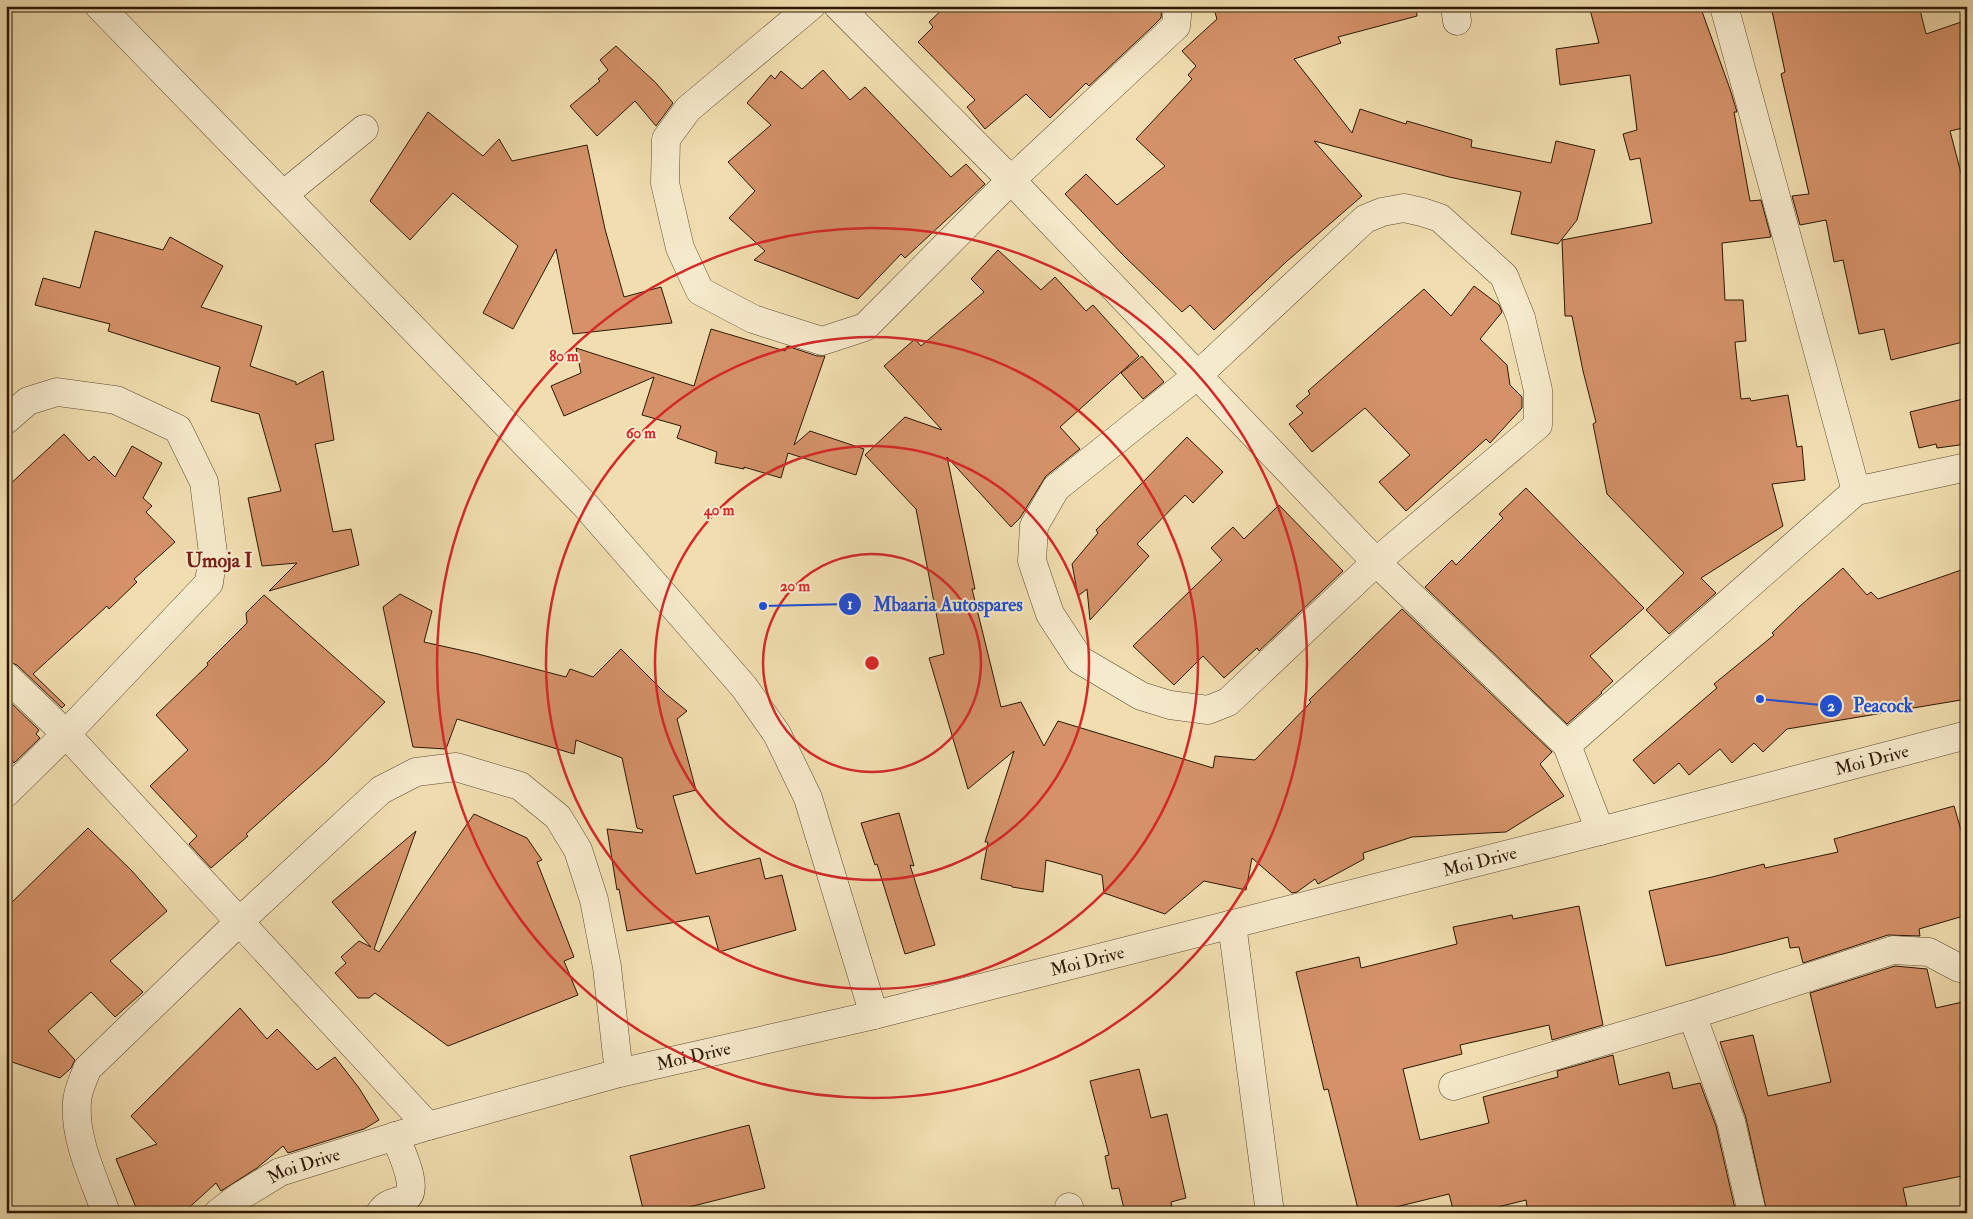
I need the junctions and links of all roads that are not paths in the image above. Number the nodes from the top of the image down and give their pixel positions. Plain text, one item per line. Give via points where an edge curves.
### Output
1 (99, 6) edge
2 (811, 6) edge
3 (838, 6) edge
4 (1178, 6) edge
5 (1724, 6) edge
6 (364, 129) dead end
7 (1011, 180) junction
8 (283, 195) junction
9 (1198, 374) junction
10 (6, 420) edge
11 (1967, 467) edge
12 (1856, 491) junction
13 (1376, 562) junction
14 (6, 676) edge
15 (66, 734) junction
16 (1967, 735) edge
17 (1567, 746) junction
18 (6, 793) edge
19 (1600, 831) junction
20 (240, 922) junction
21 (1232, 924) junction
22 (1967, 965) edge
23 (874, 1014) junction
24 (1692, 1014) junction
25 (619, 1073) junction
26 (1453, 1086) dead end
27 (428, 1126) junction
28 (395, 1136) junction
29 (106, 1213) edge
30 (218, 1213) edge
31 (380, 1213) edge
32 (1270, 1213) edge
33 (1752, 1213) edge

1 - 8 street
2 - 7 street via 688,109 666,139 665,183 680,248 700,291 753,319 822,341 865,327
3 - 7 street
4 - 7 street via 1176,26
5 - 12 street
6 - 8 street
7 - 9 street
8 - 23 street via 586,506 744,687 777,734 808,798
9 - 13 street
9 - 13 street via 1056,488 1034,526 1032,561 1050,614 1080,660 1141,696 1170,705 1208,710 1228,702
9 - 13 street via 1365,219 1382,212 1404,208 1440,218 1504,276 1523,326 1538,390 1538,425
10 - 15 street via 28,401 57,392 116,400 178,429 204,482 213,553 209,583
11 - 12 street
12 - 17 street
13 - 17 street
14 - 15 street
15 - 18 street
15 - 20 street
16 - 19 street, Moi Drive
17 - 19 street
19 - 21 street, Moi Drive
20 - 25 street via 381,790 416,772 456,767 520,786 558,817 578,850 594,900 607,967
20 - 27 street
20 - 29 street via 87,1069 76,1100 78,1124
21 - 23 street, Moi Drive
21 - 32 street
22 - 24 street via 1959,968 1929,952 1892,950
23 - 25 street, Moi Drive
24 - 26 street
24 - 33 street via 1730,1122
25 - 27 street, Moi Drive
27 - 28 street, Moi Drive
28 - 30 street, Moi Drive via 280,1172
28 - 31 street via 412,1190 407,1197 386,1205

